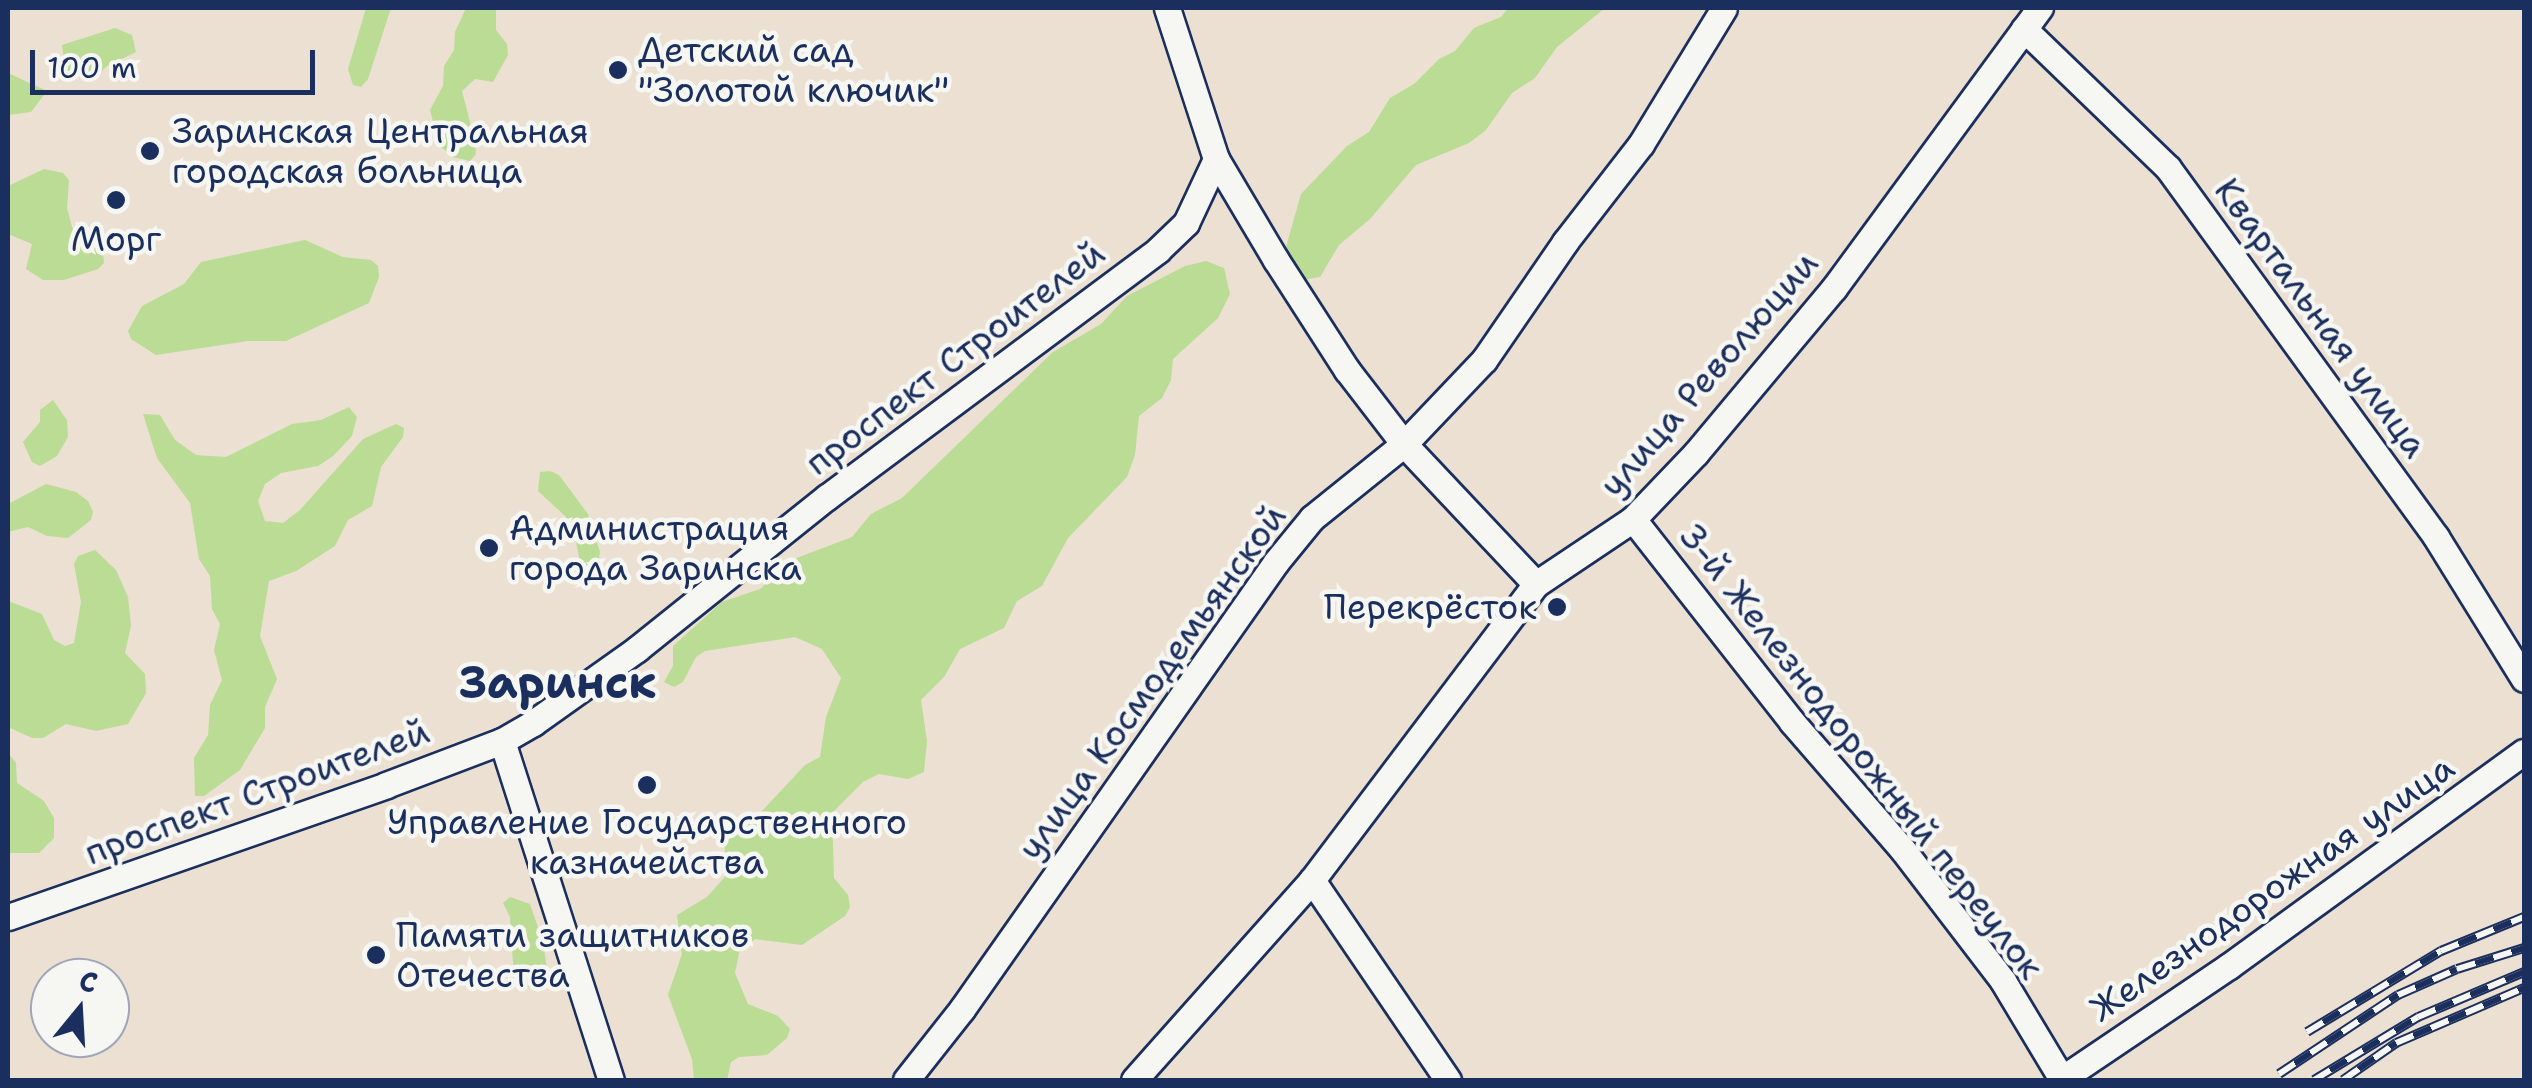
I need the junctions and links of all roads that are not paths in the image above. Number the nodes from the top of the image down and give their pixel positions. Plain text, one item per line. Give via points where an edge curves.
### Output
1 (1167, 8) edge
2 (1724, 8) edge
3 (2032, 18) edge
4 (1216, 159) junction
5 (1404, 444) junction
6 (1633, 519) junction
7 (1536, 584) junction
8 (2524, 679) edge
9 (502, 740) junction
10 (2524, 752) edge
11 (1312, 880) junction
12 (8, 917) edge
13 (611, 1080) edge
14 (906, 1080) edge
15 (1134, 1080) edge
16 (1448, 1080) edge
17 (2061, 1080) edge

1 - 4 street
2 - 5 street, улица Космодемьянской via 1640,144 1484,360
3 - 6 street, улица Революции via 1834,288
3 - 8 street, Квартальная улица via 2168,168 2436,537
4 - 5 street via 1347,370
4 - 9 street, проспект Строителей via 1186,222 1158,250 637,649
5 - 7 street
5 - 14 street, улица Космодемьянской via 1312,518 1276,562
6 - 7 street, улица Революции
6 - 17 street, 3-й Железнодорожный переулок via 2003,980
7 - 11 street, улица Революции
9 - 12 street, проспект Строителей
9 - 13 street
10 - 17 street, Железнодорожная улица
11 - 15 street, улица Революции
11 - 16 street

